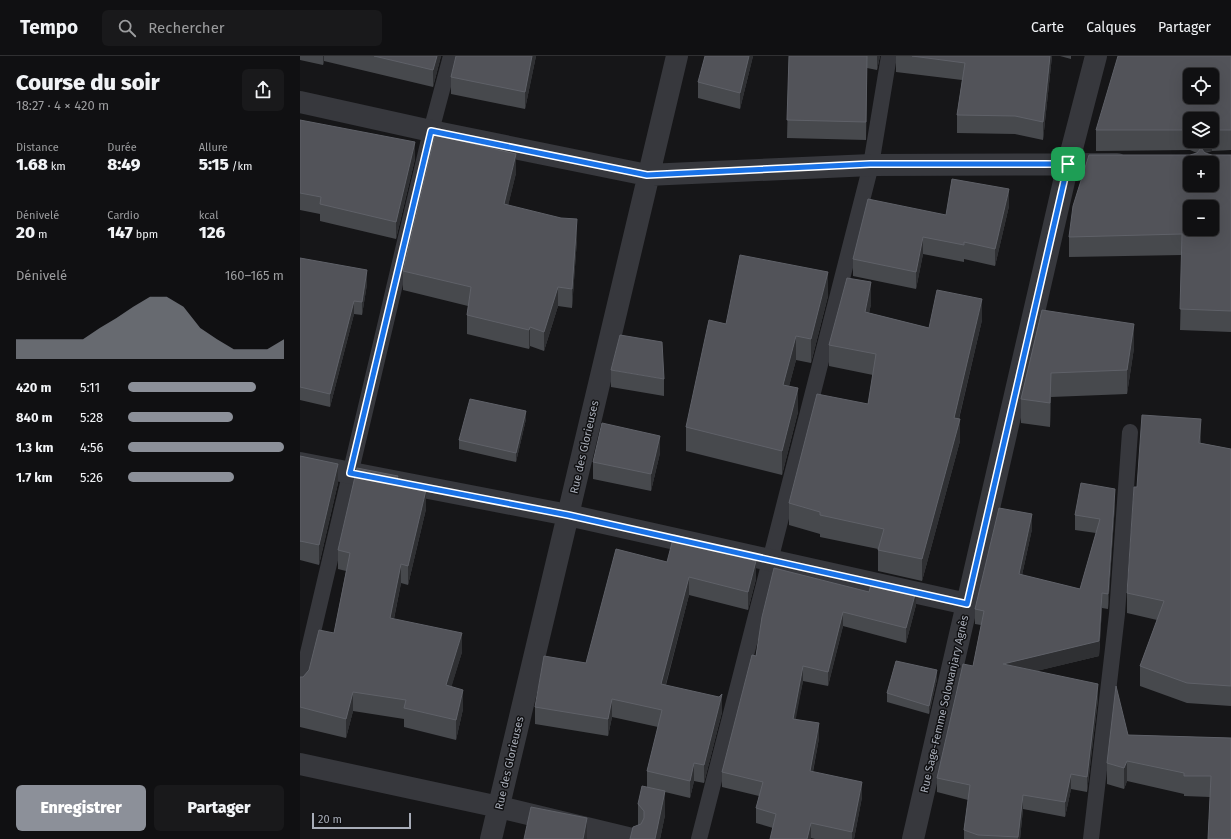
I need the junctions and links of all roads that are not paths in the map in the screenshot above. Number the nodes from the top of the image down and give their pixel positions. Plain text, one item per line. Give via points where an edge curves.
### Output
1 (451, 56) edge
2 (677, 56) edge
3 (889, 56) edge
4 (1096, 56) edge
5 (300, 102) edge
6 (431, 131) junction
7 (870, 164) junction
8 (1068, 164) junction
9 (1137, 164) edge
10 (647, 175) junction
11 (1130, 432) dead end
12 (300, 463) edge
13 (350, 473) junction
14 (568, 515) junction
15 (770, 560) junction
16 (967, 604) junction
17 (300, 687) edge
18 (300, 764) edge
19 (498, 807) junction
20 (491, 839) edge
21 (632, 839) edge
22 (699, 839) edge
23 (913, 839) edge
24 (1091, 839) edge

1 - 6 lane
2 - 10 street, Rue des Glorieuses
3 - 7 lane
4 - 8 street, Rue Sage-Femme Solowanjary Agnès
5 - 6 street
6 - 10 street
6 - 13 lane
7 - 8 street
7 - 10 street
7 - 15 lane
8 - 9 street
8 - 16 street, Rue Sage-Femme Solowanjary Agnès
10 - 14 street, Rue des Glorieuses
11 - 24 lane via 1117,614
12 - 13 street
13 - 14 street
13 - 17 lane
14 - 15 street
14 - 19 street, Rue des Glorieuses
15 - 16 street
15 - 22 lane
16 - 23 street, Rue Sage-Femme Solowanjary Agnès
18 - 19 street
19 - 20 street, Rue des Glorieuses
19 - 21 street

